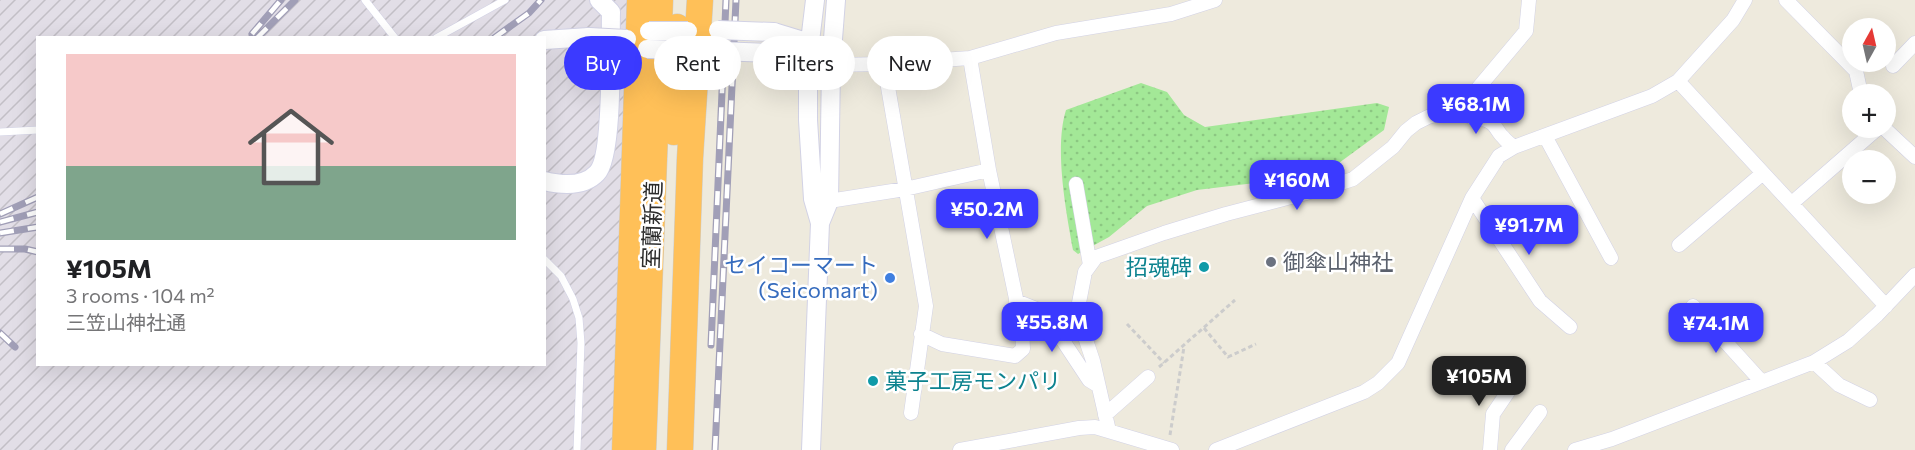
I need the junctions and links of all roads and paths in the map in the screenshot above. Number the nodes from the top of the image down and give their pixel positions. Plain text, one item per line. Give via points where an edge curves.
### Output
1 (365, 0) edge
2 (505, 0) edge
3 (599, 0) edge
4 (640, 0) edge
5 (660, 0) edge
6 (678, 0) edge
7 (700, 0) edge
8 (815, 0) edge
9 (836, 0) edge
10 (1215, 0) edge
11 (1529, 0) edge
12 (1745, 0) edge
13 (1786, 0) edge
14 (393, 36) edge
15 (440, 36) edge
16 (640, 36) edge
17 (701, 36) edge
18 (741, 36) edge
19 (780, 36) edge
20 (811, 36) edge
21 (833, 36) edge
22 (564, 39) edge
23 (546, 40) edge
24 (1915, 44) edge
25 (970, 58) junction
26 (953, 59) edge
27 (1896, 63) edge
28 (1678, 81) junction
29 (1859, 84) edge
30 (638, 90) edge
31 (696, 90) edge
32 (808, 90) edge
33 (831, 90) edge
34 (888, 90) edge
35 (1463, 106) junction
36 (36, 130) edge
37 (0, 132) edge
38 (1545, 136) junction
39 (1867, 138) edge
40 (1895, 138) edge
41 (1514, 147) junction
42 (1915, 157) edge
43 (989, 170) junction
44 (1763, 173) junction
45 (546, 181) edge
46 (1076, 184) dead end
47 (905, 189) junction
48 (1472, 198) junction
49 (829, 201) junction
50 (1792, 203) junction
51 (820, 223) junction
52 (1678, 245) dead end
53 (1611, 258) dead end
54 (546, 261) edge
55 (1090, 265) junction
56 (1915, 275) edge
57 (1235, 300) dead end
58 (1016, 301) junction
59 (1694, 306) dead end
60 (1886, 306) junction
61 (1127, 324) dead end
62 (1570, 327) dead end
63 (1204, 328) junction
64 (921, 334) junction
65 (1256, 344) dead end
66 (1184, 346) junction
67 (1814, 362) junction
68 (1164, 363) junction
69 (1149, 376) joint
70 (1516, 380) dead end
71 (1761, 381) junction
72 (1097, 385) junction
73 (1870, 400) dead end
74 (1540, 412) dead end
75 (911, 413) dead end
76 (1105, 414) junction
77 (1109, 431) junction
78 (1163, 448) edge
79 (578, 450) edge
80 (625, 450) edge
81 (643, 450) edge
82 (663, 450) edge
83 (680, 450) edge
84 (811, 450) edge
85 (960, 450) edge
86 (1216, 450) edge
87 (1490, 450) edge
88 (1512, 450) edge
89 (1575, 450) edge

1 - 14 lane
2 - 15 lane
3 - 45 street via 611,12 604,162 589,179 574,184
4 - 16 highway
5 - 81 highway, 室蘭新道
6 - 82 highway, 室蘭新道
7 - 17 highway
8 - 20 street
9 - 21 street
10 - 25 street via 1171,14 1056,33
11 - 35 street via 1526,31
12 - 28 street via 1733,20
13 - 29 street via 1856,71
18 - 19 street, bridge via 774,33
22 - 23 street, bridge
24 - 27 street
25 - 26 street
25 - 43 street
28 - 38 street via 1652,96
28 - 44 street
30 - 80 highway
31 - 83 highway via 690,158
32 - 51 street via 813,199
33 - 49 street
34 - 47 street
35 - 41 street via 1473,118 1492,123
35 - 55 street via 1416,123 1373,164 1347,181 1164,232 1096,257
36 - 37 lane
38 - 41 street
38 - 53 street
39 - 50 street
40 - 42 street
41 - 48 street via 1500,156
43 - 47 street
43 - 58 street
44 - 50 street
44 - 52 street
46 - 55 street
47 - 49 street
47 - 64 street via 926,306
48 - 62 street via 1540,301
48 - 86 street via 1398,363 1389,374 1364,392
49 - 51 street
50 - 60 street
51 - 84 street
54 - 79 lane via 561,276 579,318
55 - 72 street via 1080,289 1077,313
56 - 60 street
57 - 63 path
58 - 64 street via 1023,350 1015,356 942,344
58 - 72 street via 1044,312 1089,380
59 - 71 street
60 - 67 street via 1848,340
61 - 68 path
63 - 65 path via 1228,357
63 - 66 path
64 - 75 street
66 - 68 path
66 - 78 path
67 - 71 street
67 - 73 street via 1839,385
68 - 69 path
69 - 76 street
70 - 87 street via 1493,414
71 - 89 street
72 - 76 street
74 - 88 street
76 - 77 street
77 - 78 street
77 - 85 street via 1079,428

